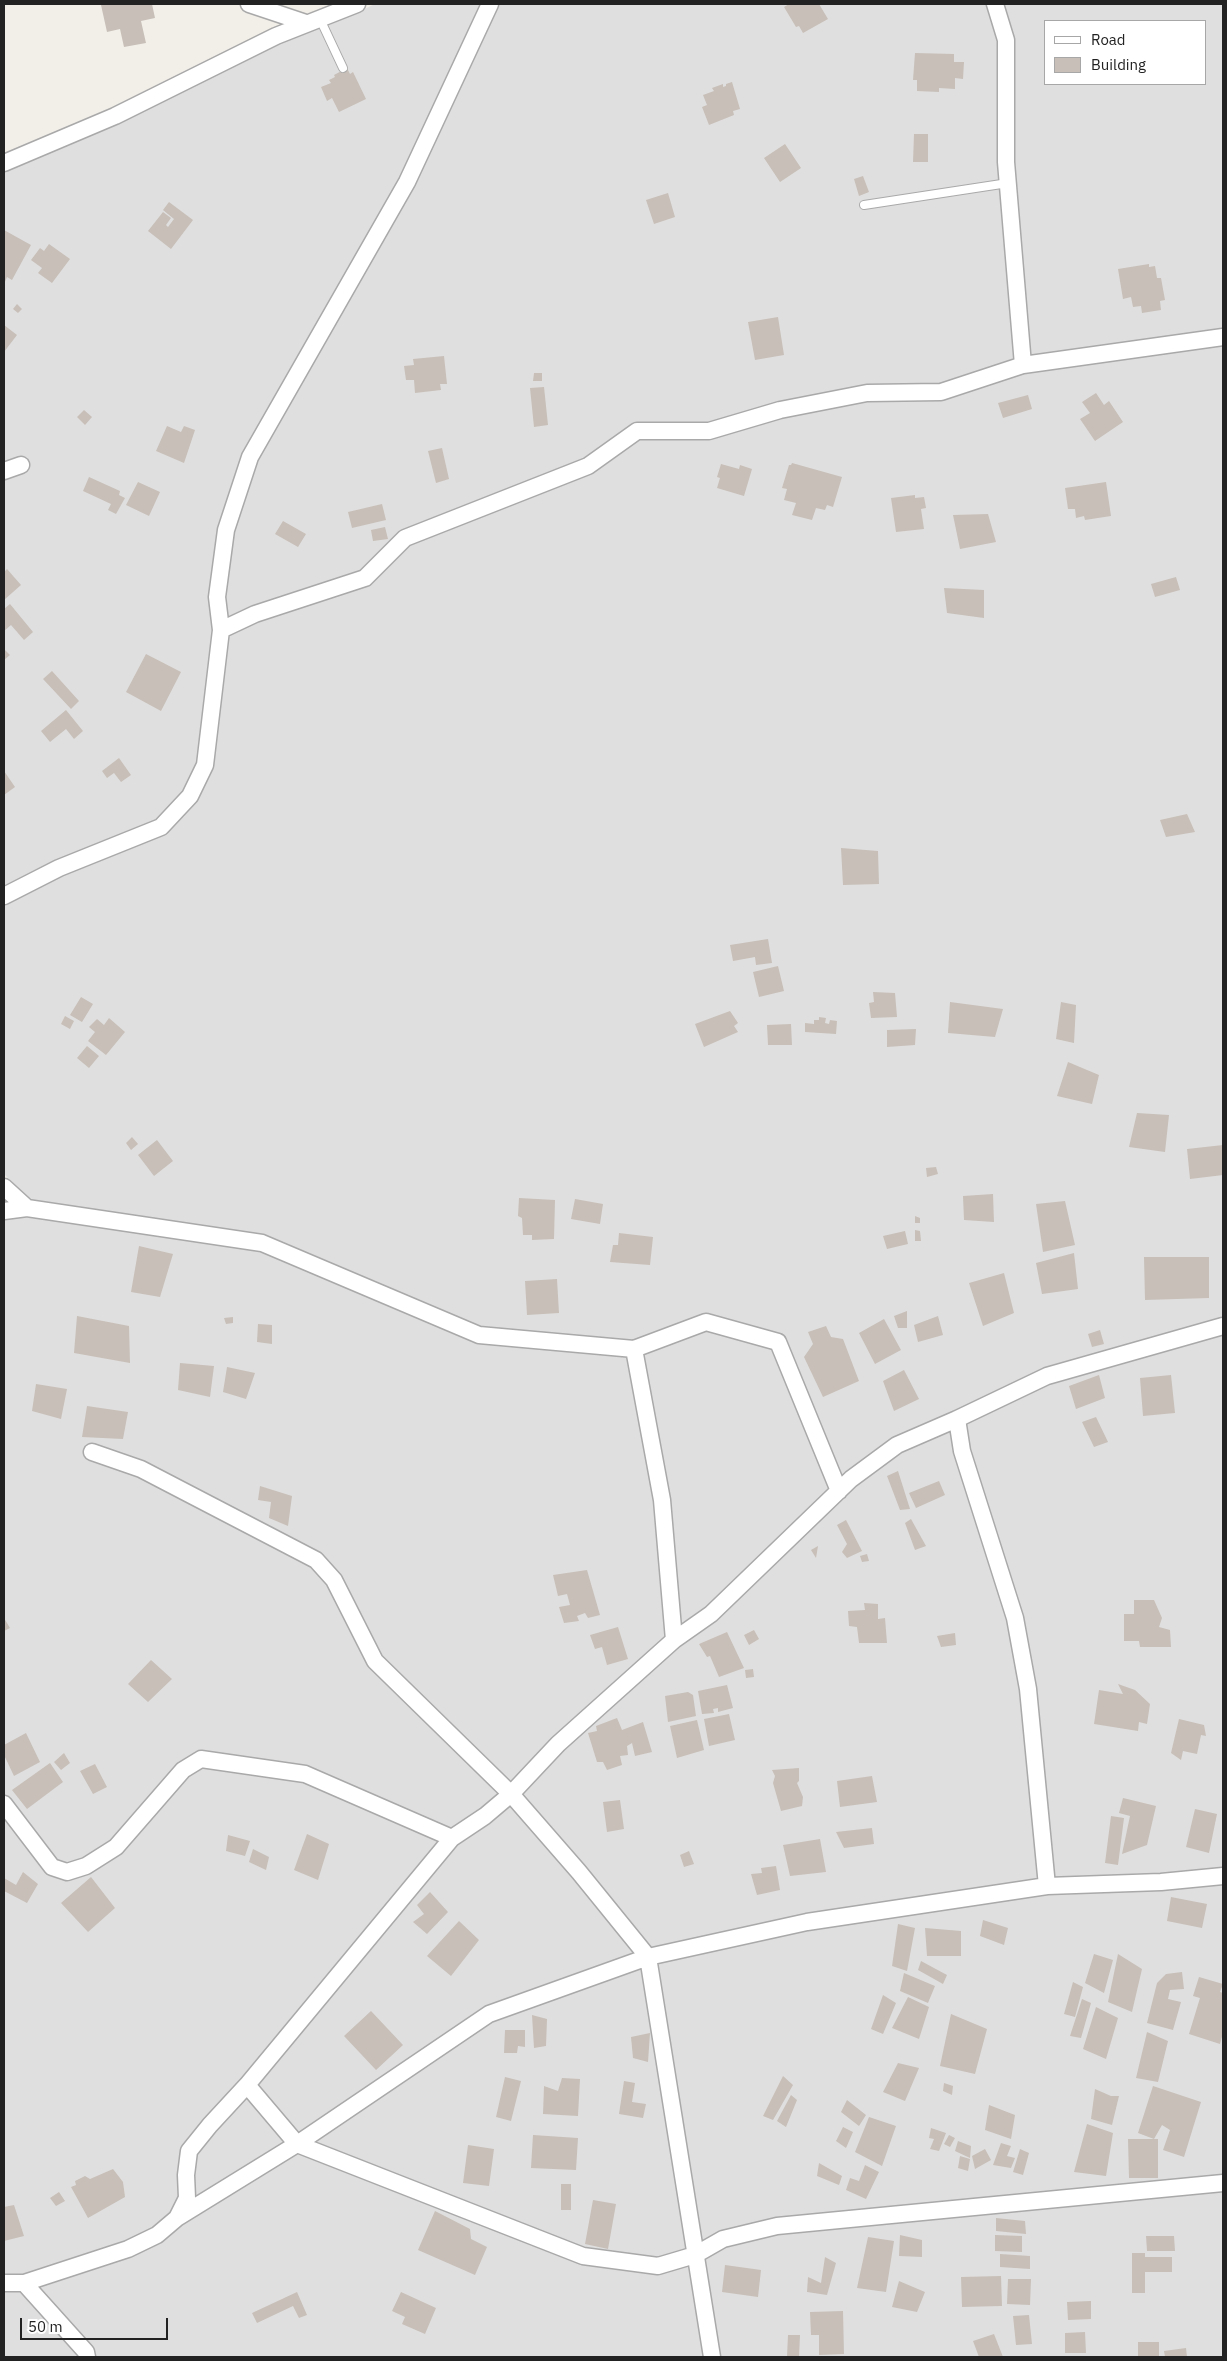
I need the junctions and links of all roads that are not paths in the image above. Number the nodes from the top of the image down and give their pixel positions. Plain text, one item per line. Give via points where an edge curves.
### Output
1 (249, 4) edge
2 (357, 4) edge
3 (490, 4) edge
4 (996, 4) edge
5 (321, 16) edge
6 (343, 68) dead end
7 (4, 162) edge
8 (1008, 183) junction
9 (864, 205) dead end
10 (1223, 337) edge
11 (1023, 365) junction
12 (21, 465) dead end
13 (4, 471) edge
14 (221, 630) junction
15 (4, 896) edge
16 (4, 1187) edge
17 (27, 1208) junction
18 (4, 1211) edge
19 (1223, 1326) edge
20 (634, 1349) junction
21 (957, 1419) junction
22 (92, 1452) dead end
23 (839, 1491) junction
24 (674, 1640) junction
25 (511, 1794) junction
26 (4, 1804) edge
27 (452, 1838) junction
28 (1223, 1876) edge
29 (1047, 1886) junction
30 (648, 1957) junction
31 (247, 2085) junction
32 (297, 2144) junction
33 (1223, 2183) edge
34 (177, 2218) junction
35 (695, 2255) junction
36 (4, 2282) edge
37 (24, 2283) junction
38 (87, 2357) edge
39 (712, 2357) edge

1 - 5 street
2 - 5 street
3 - 14 street via 407,182 250,457 226,530 216,597
4 - 8 street via 1006,40
5 - 6 lane
5 - 7 street via 115,116
8 - 9 lane
8 - 11 street
10 - 11 street
11 - 14 street via 941,392 867,393 780,410 709,431 637,430 588,466 405,538 365,578 255,614
12 - 13 street
14 - 15 street via 205,765 190,796 161,827 59,868
16 - 17 street
17 - 18 street
17 - 20 street via 262,1243 479,1335
19 - 21 street via 1047,1376
20 - 23 street via 706,1322 778,1342
20 - 24 street via 662,1500
21 - 23 street via 897,1445
21 - 29 street via 962,1451 1016,1618 1028,1689
22 - 25 street via 141,1470 316,1560 334,1580 375,1661
23 - 24 street via 711,1614
24 - 25 street via 558,1744
25 - 27 street
25 - 30 street
26 - 27 street via 52,1867 67,1872 86,1866 116,1847 183,1770 201,1759 305,1774
27 - 31 street
28 - 29 street
29 - 30 street via 807,1922
30 - 32 street via 489,2014
30 - 35 street
31 - 32 street
31 - 34 street via 189,2151 187,2198
32 - 34 street
32 - 35 street via 583,2256 658,2266
33 - 35 street via 777,2226 723,2239
34 - 37 street via 157,2234 128,2249
35 - 39 street
36 - 37 street
37 - 38 street

